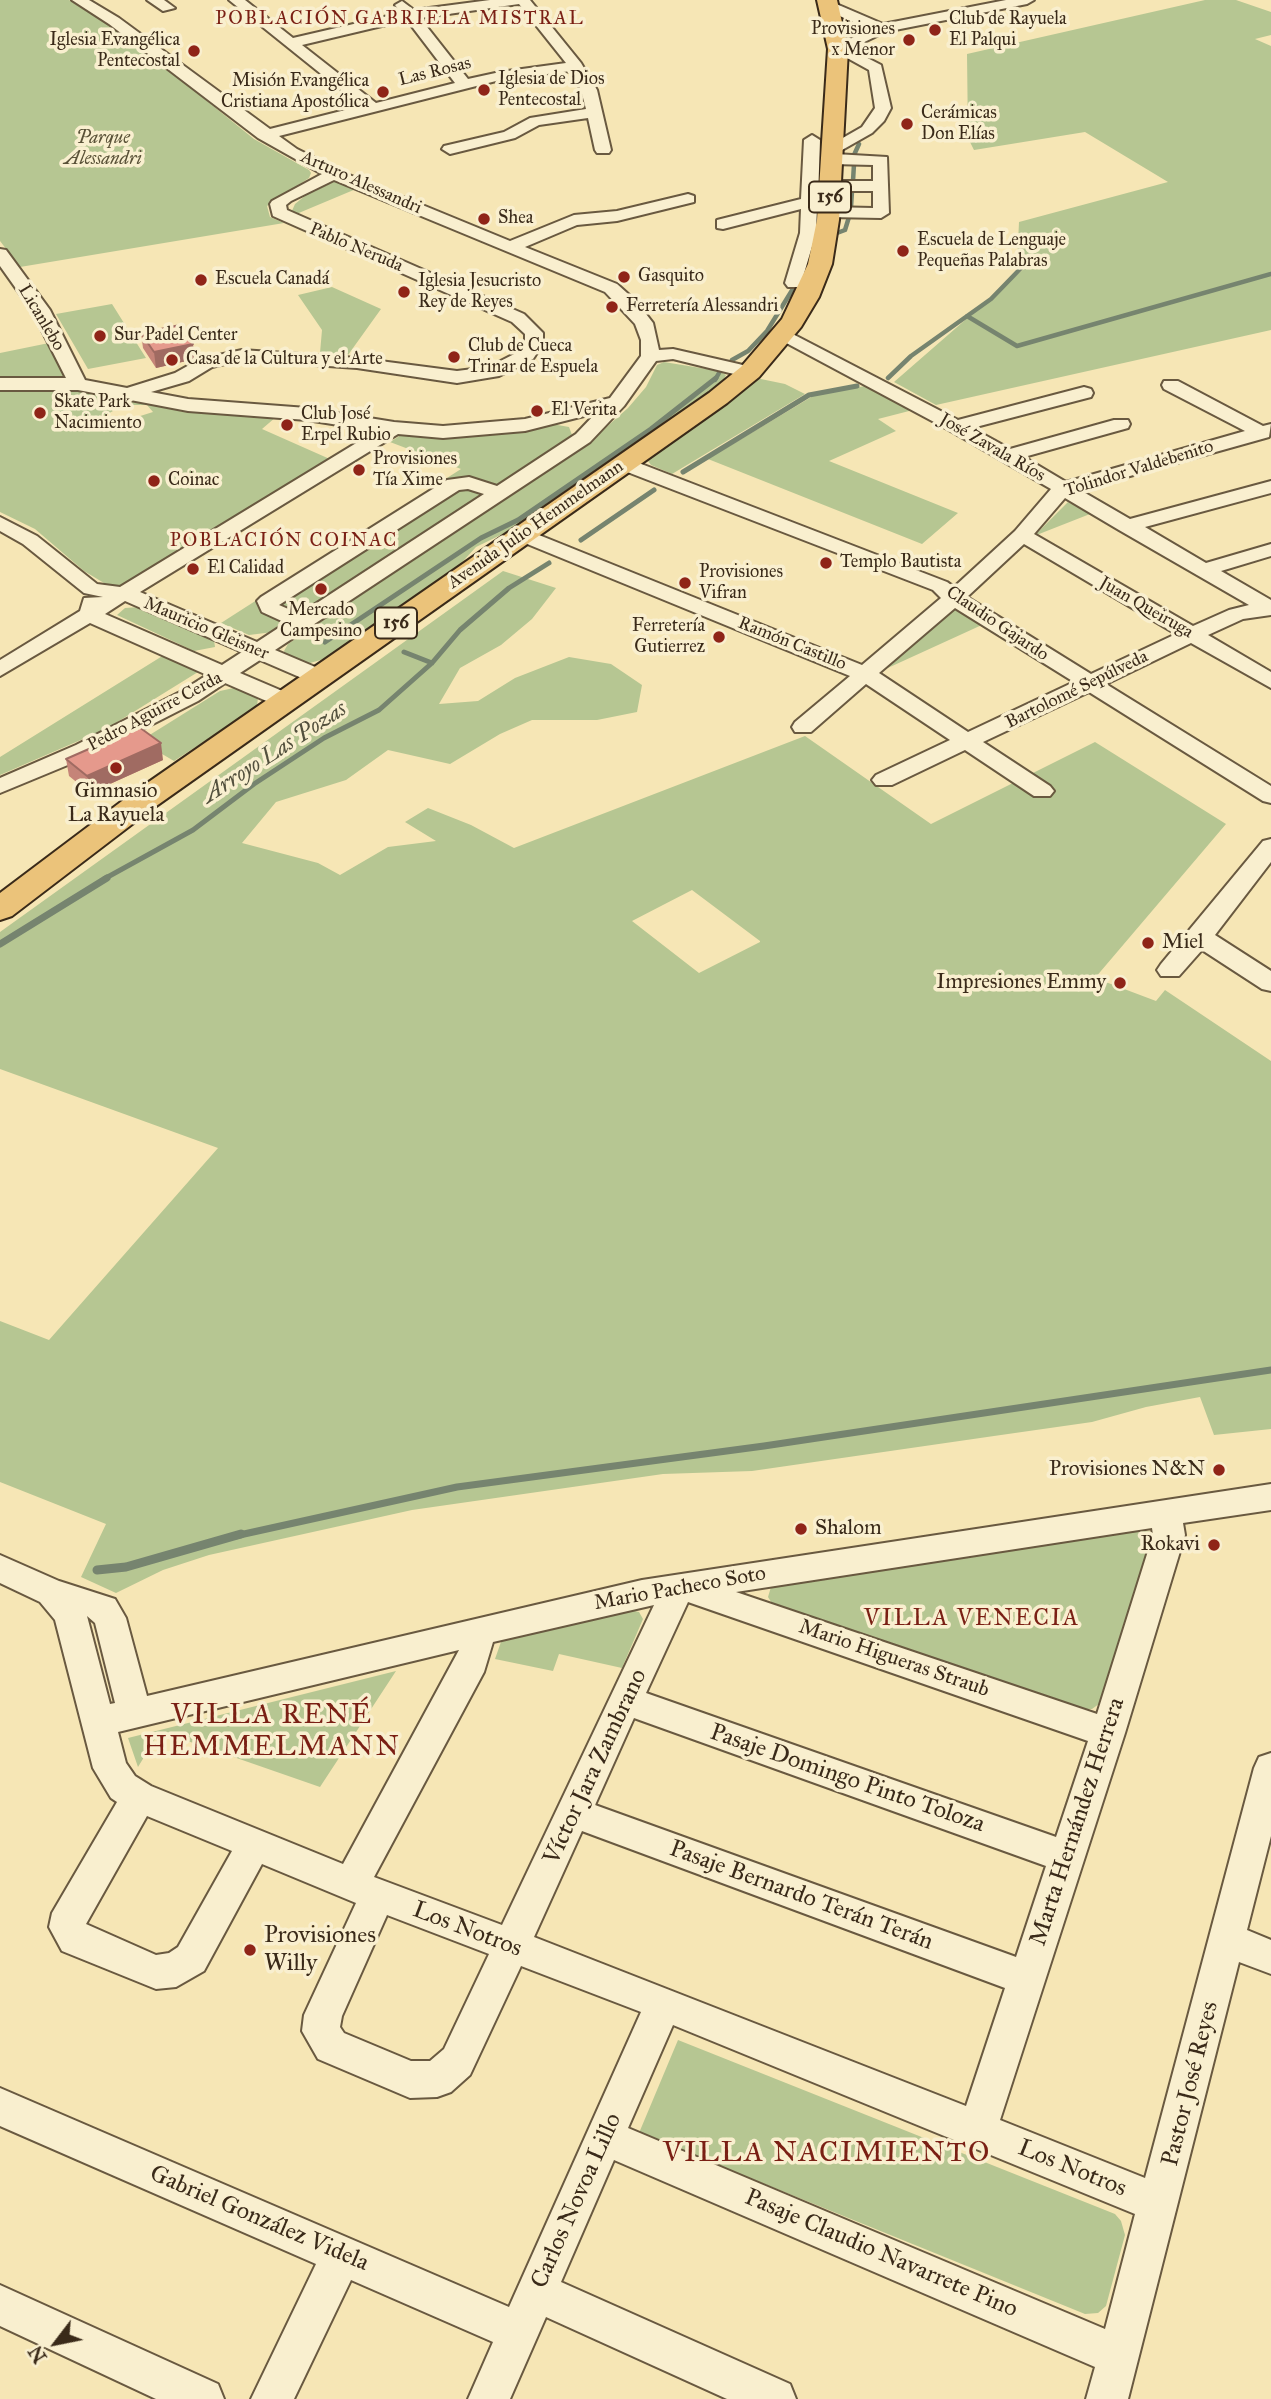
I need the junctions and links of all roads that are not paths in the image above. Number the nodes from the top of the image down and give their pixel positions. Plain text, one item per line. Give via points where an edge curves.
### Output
1 (79, 0) edge
2 (154, 0) edge
3 (236, 0) edge
4 (398, 0) edge
5 (522, 0) edge
6 (1027, 0) edge
7 (828, 3) edge
8 (168, 8) dead end
9 (411, 15) junction
10 (881, 29) junction
11 (290, 43) junction
12 (838, 49) junction
13 (576, 66) junction
14 (464, 84) junction
15 (373, 108) junction
16 (594, 112) junction
17 (264, 135) junction
18 (812, 140) dead end
19 (450, 149) dead end
20 (603, 150) dead end
21 (833, 154) junction
22 (334, 174) junction
23 (881, 186) junction
24 (688, 199) dead end
25 (825, 201) junction
26 (723, 224) dead end
27 (512, 246) junction
28 (0, 254) edge
29 (794, 283) dead end
30 (783, 334) junction
31 (650, 348) junction
32 (750, 372) junction
33 (182, 377) junction
34 (0, 384) edge
35 (78, 384) junction
36 (1171, 385) dead end
37 (130, 393) junction
38 (1084, 393) dead end
39 (617, 402) junction
40 (181, 404) junction
41 (563, 416) junction
42 (596, 423) junction
43 (1121, 424) dead end
44 (956, 426) junction
45 (394, 428) junction
46 (1266, 431) edge
47 (1008, 456) junction
48 (624, 464) junction
49 (1271, 487) edge
50 (1062, 489) junction
51 (500, 493) junction
52 (0, 523) edge
53 (1126, 526) junction
54 (522, 535) junction
55 (1022, 535) junction
56 (1271, 550) edge
57 (1203, 570) junction
58 (91, 589) junction
59 (126, 594) junction
60 (954, 598) junction
61 (1269, 607) edge
62 (90, 616) junction
63 (303, 623) junction
64 (1192, 635) junction
65 (258, 652) junction
66 (0, 669) edge
67 (224, 674) junction
68 (867, 674) junction
69 (319, 677) junction
70 (1271, 681) edge
71 (1088, 683) junction
72 (286, 701) junction
73 (803, 727) dead end
74 (969, 741) junction
75 (884, 780) dead end
76 (0, 786) edge
77 (1042, 790) dead end
78 (1271, 796) edge
79 (1271, 846) edge
80 (1263, 873) edge
81 (0, 909) edge
82 (1200, 937) junction
83 (1170, 970) dead end
84 (1271, 983) edge
85 (1271, 1497) edge
86 (1166, 1513) junction
87 (1, 1571) edge
88 (680, 1586) junction
89 (52, 1592) junction
90 (476, 1632) junction
91 (626, 1701) junction
92 (134, 1713) junction
93 (97, 1722) junction
94 (1108, 1732) junction
95 (1271, 1768) edge
96 (139, 1797) junction
97 (575, 1813) junction
98 (254, 1845) junction
99 (1067, 1857) junction
100 (365, 1890) junction
101 (1228, 1940) junction
102 (512, 1948) junction
103 (1271, 1957) edge
104 (1027, 1979) junction
105 (664, 2003) junction
106 (0, 2107) edge
107 (977, 2130) junction
108 (605, 2137) junction
109 (1160, 2204) junction
110 (342, 2255) junction
111 (537, 2292) junction
112 (0, 2305) edge
113 (519, 2332) junction
114 (1119, 2356) junction
115 (203, 2399) edge
116 (272, 2399) edge
117 (489, 2399) edge
118 (775, 2399) edge
119 (1107, 2399) edge

1 - 17 street, Arturo Alessandri via 114,21
2 - 8 street
3 - 11 street
4 - 9 street
5 - 9 street
5 - 13 street
6 - 10 street
7 - 10 street
7 - 12 highway, Avenida Julio Hemmelmann / 156
9 - 11 street
9 - 14 street
10 - 12 street
11 - 15 street
12 - 21 highway, Avenida Julio Hemmelmann / 156
12 - 21 street via 876,68 883,108 867,130
13 - 14 street, Las Rosas
13 - 16 street
14 - 15 street, Las Rosas
15 - 17 street, Las Rosas
16 - 19 street via 535,121 509,135
16 - 20 street
17 - 22 street, Arturo Alessandri
18 - 25 street
21 - 23 street via 881,160
21 - 25 highway, Avenida Julio Hemmelmann / 156
22 - 27 street, Arturo Alessandri
22 - 33 street, Pablo Neruda via 281,201 276,208 279,214 518,318 534,333 532,350 504,369 469,376 432,376 357,363 254,354 206,363
23 - 25 street
23 - 25 street via 881,222
24 - 27 street via 617,216 574,220
25 - 26 street
25 - 29 street
25 - 30 highway, Avenida Julio Hemmelmann / 156 via 820,264 807,297
27 - 31 street, Arturo Alessandri via 611,288 638,314
28 - 35 street, Licanlebo via 41,310
30 - 32 highway, Avenida Julio Hemmelmann / 156
30 - 44 street, José Zavala Ríos
31 - 32 street
31 - 39 street
32 - 48 highway, Avenida Julio Hemmelmann / 156
33 - 37 street, Pablo Neruda
33 - 40 street
34 - 35 street
35 - 37 street
36 - 46 street
37 - 40 street
38 - 44 street
39 - 41 street
39 - 42 street, Pedro Aguirre Cerda
40 - 45 street via 307,414
41 - 42 street
41 - 45 street via 483,431
42 - 51 street, Pedro Aguirre Cerda via 583,438
43 - 47 street
44 - 47 street, José Zavala Ríos
45 - 59 street
46 - 50 street, Tolindor Valdebenito
47 - 50 street, José Zavala Ríos
48 - 54 highway, Avenida Julio Hemmelmann / 156
48 - 60 street, Claudio Gajardo via 940,586
49 - 53 street
50 - 53 street, José Zavala Ríos
50 - 55 street, Tolindor Valdebenito
51 - 63 street, Pedro Aguirre Cerda
51 - 63 street via 469,483 452,485 268,601 269,608
52 - 58 street via 30,540
53 - 57 street, José Zavala Ríos
54 - 68 street, Ramón Castillo
54 - 69 highway, Avenida Julio Hemmelmann / 156
55 - 60 street, Tolindor Valdebenito
55 - 64 street, Juan Queiruga
56 - 57 street
57 - 61 street, José Zavala Ríos
58 - 59 street, Mauricio Gleisner
58 - 62 street
59 - 62 street
59 - 65 street, Mauricio Gleisner
60 - 68 street, Tolindor Valdebenito
60 - 71 street, Claudio Gajardo
61 - 64 street, Bartolomé Sepúlveda via 1243,612
62 - 66 street
62 - 67 street, Mauricio Gleisner
63 - 65 street, Pedro Aguirre Cerda
64 - 70 street, Juan Queiruga
64 - 71 street, Bartolomé Sepúlveda
65 - 67 street, Pedro Aguirre Cerda
65 - 69 street, Mauricio Gleisner
67 - 72 street, Mauricio Gleisner
67 - 76 street, Pedro Aguirre Cerda via 138,724
68 - 73 street, Tolindor Valdebenito
68 - 74 street, Ramón Castillo
69 - 72 highway, Avenida Julio Hemmelmann / 156
71 - 74 street, Bartolomé Sepúlveda
71 - 78 street, Claudio Gajardo
72 - 81 highway, Avenida Julio Hemmelmann / 156 via 141,802
74 - 75 street, Bartolomé Sepúlveda
74 - 77 street, Ramón Castillo
79 - 80 street
80 - 82 street
82 - 83 street
82 - 84 street
85 - 86 street, Mario Pacheco Soto
86 - 88 street, Mario Pacheco Soto
86 - 94 street, Marta Hernández Herrera via 1169,1535
87 - 89 street
88 - 90 street, Mario Pacheco Soto
88 - 91 street, Víctor Jara Zambrano
88 - 94 street, Mario Higueras Straub
89 - 92 street via 95,1604 110,1618
89 - 93 street, Los Notros via 70,1614
90 - 92 street, Mario Pacheco Soto
90 - 100 street via 472,1662
91 - 97 street, Víctor Jara Zambrano
91 - 99 street, Pasaje Domingo Pinto Toloza
92 - 93 street, Mario Pacheco Soto
93 - 96 street, Los Notros via 115,1778
94 - 99 street, Marta Hernández Herrera
95 - 101 street, Pastor José Reyes
96 - 98 street, Los Notros
96 - 98 street via 70,1913 67,1927 75,1939 156,1972 176,1970 191,1959
97 - 102 street, Víctor Jara Zambrano
97 - 104 street, Pasaje Bernardo Terán Terán
98 - 100 street, Los Notros
99 - 104 street, Marta Hernández Herrera
100 - 102 street, Los Notros
100 - 102 street, Víctor Jara Zambrano via 321,2031 331,2046 410,2080 437,2078 457,2062
101 - 103 street
101 - 109 street, Pastor José Reyes
102 - 105 street, Los Notros
104 - 107 street, Marta Hernández Herrera
105 - 107 street, Los Notros
105 - 108 street, Carlos Novoa Lillo
106 - 110 street, Gabriel González Videla
107 - 109 street, Los Notros
108 - 111 street, Carlos Novoa Lillo
108 - 114 street, Pasaje Claudio Navarrete Pino
109 - 114 street, Pastor José Reyes
110 - 113 street, Gabriel González Videla
110 - 116 street
111 - 113 street, Carlos Novoa Lillo
111 - 118 street
112 - 115 street
113 - 117 street, Carlos Novoa Lillo
114 - 119 street, Pastor José Reyes

